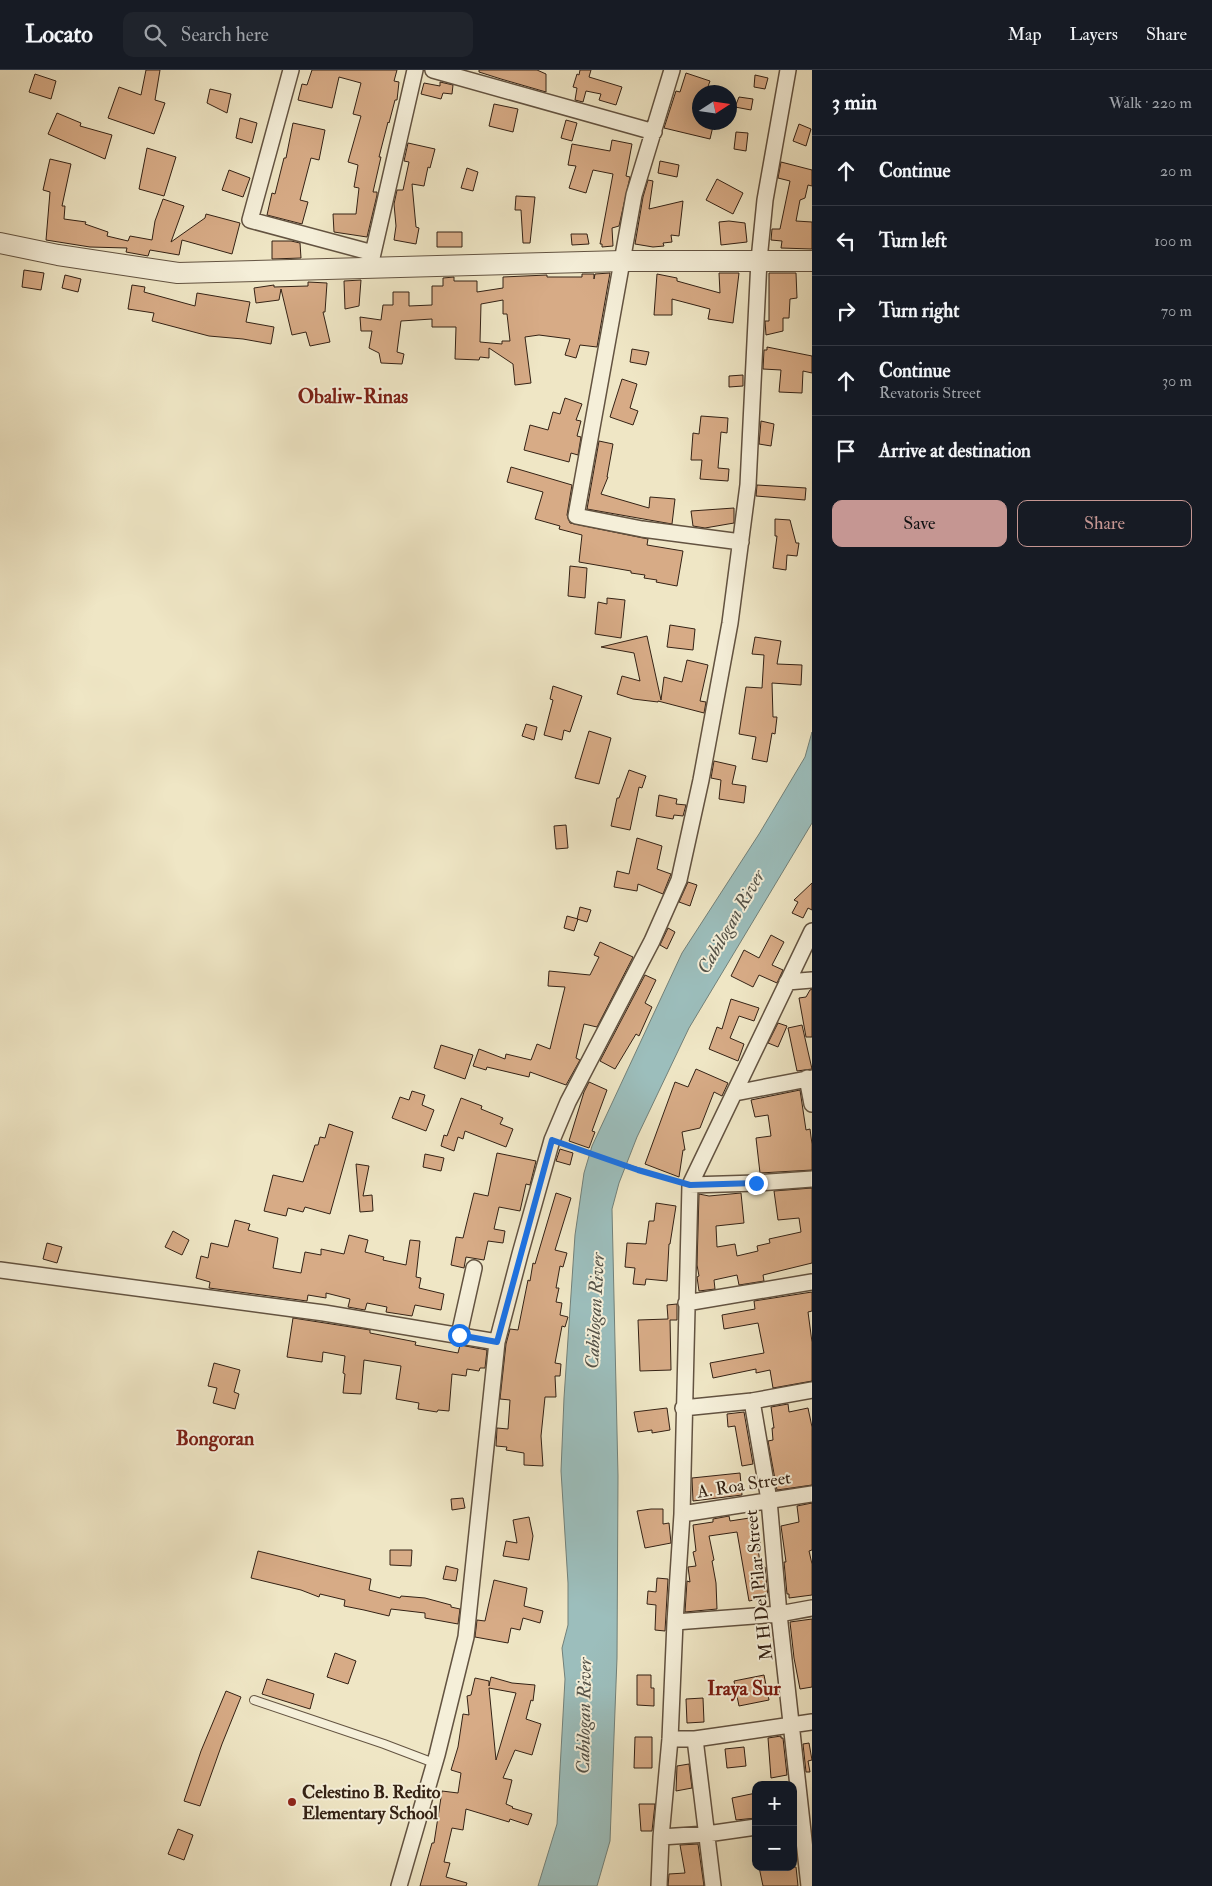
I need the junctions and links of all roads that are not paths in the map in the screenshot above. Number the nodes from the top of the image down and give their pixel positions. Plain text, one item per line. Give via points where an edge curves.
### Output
1 (291, 70) edge
2 (414, 70) edge
3 (433, 70) edge
4 (672, 70) edge
5 (788, 70) edge
6 (654, 132) junction
7 (0, 243) edge
8 (371, 260) junction
9 (759, 260) junction
10 (623, 261) junction
11 (812, 261) edge
12 (741, 542) junction
13 (812, 931) edge
14 (812, 980) edge
15 (787, 982) junction
16 (810, 1078) edge
17 (736, 1093) junction
18 (812, 1104) edge
19 (812, 1179) edge
20 (690, 1185) junction
21 (474, 1268) dead end
22 (0, 1270) edge
23 (812, 1282) edge
24 (686, 1303) junction
25 (459, 1335) junction
26 (497, 1342) junction
27 (812, 1390) edge
28 (752, 1401) junction
29 (683, 1408) junction
30 (812, 1494) edge
31 (769, 1500) junction
32 (682, 1514) junction
33 (812, 1608) edge
34 (779, 1614) junction
35 (675, 1622) junction
36 (254, 1700) dead end
37 (812, 1722) edge
38 (792, 1725) junction
39 (670, 1739) junction
40 (695, 1739) junction
41 (436, 1759) junction
42 (802, 1820) edge
43 (752, 1828) edge
44 (707, 1834) junction
45 (661, 1837) junction
46 (399, 1886) edge
47 (659, 1886) edge
48 (713, 1886) edge
49 (809, 1886) edge

1 - 8 street via 250,220
2 - 8 street
3 - 6 street
4 - 6 street
5 - 9 street via 765,200
6 - 10 street via 634,195
7 - 8 street via 178,273
8 - 10 street
9 - 10 street
9 - 11 street
9 - 12 street via 748,485
10 - 12 street via 576,516 642,529
12 - 26 street via 730,623 679,880 652,941 582,1072 552,1140
13 - 15 street
14 - 15 street
15 - 17 street
16 - 17 street
16 - 18 street
17 - 20 street
19 - 20 street
20 - 24 street
21 - 25 street
22 - 25 street via 390,1322
23 - 24 street
24 - 29 street
25 - 26 street
26 - 41 street via 466,1637
27 - 28 street
28 - 29 street
28 - 31 street, M H Del Pilar Street
29 - 32 street
30 - 31 street, A. Roa Street
31 - 32 street, A. Roa Street
31 - 34 street, M H Del Pilar Street
32 - 35 street
33 - 34 street
34 - 35 street
34 - 38 street, M H Del Pilar Street
35 - 39 street
36 - 41 lane
37 - 38 street
38 - 40 street
38 - 42 street, M H Del Pilar Street
39 - 40 street
39 - 45 street
40 - 44 street
41 - 46 street
42 - 49 street, M H Del Pilar Street
43 - 44 street
44 - 45 street
44 - 48 street
45 - 47 street

